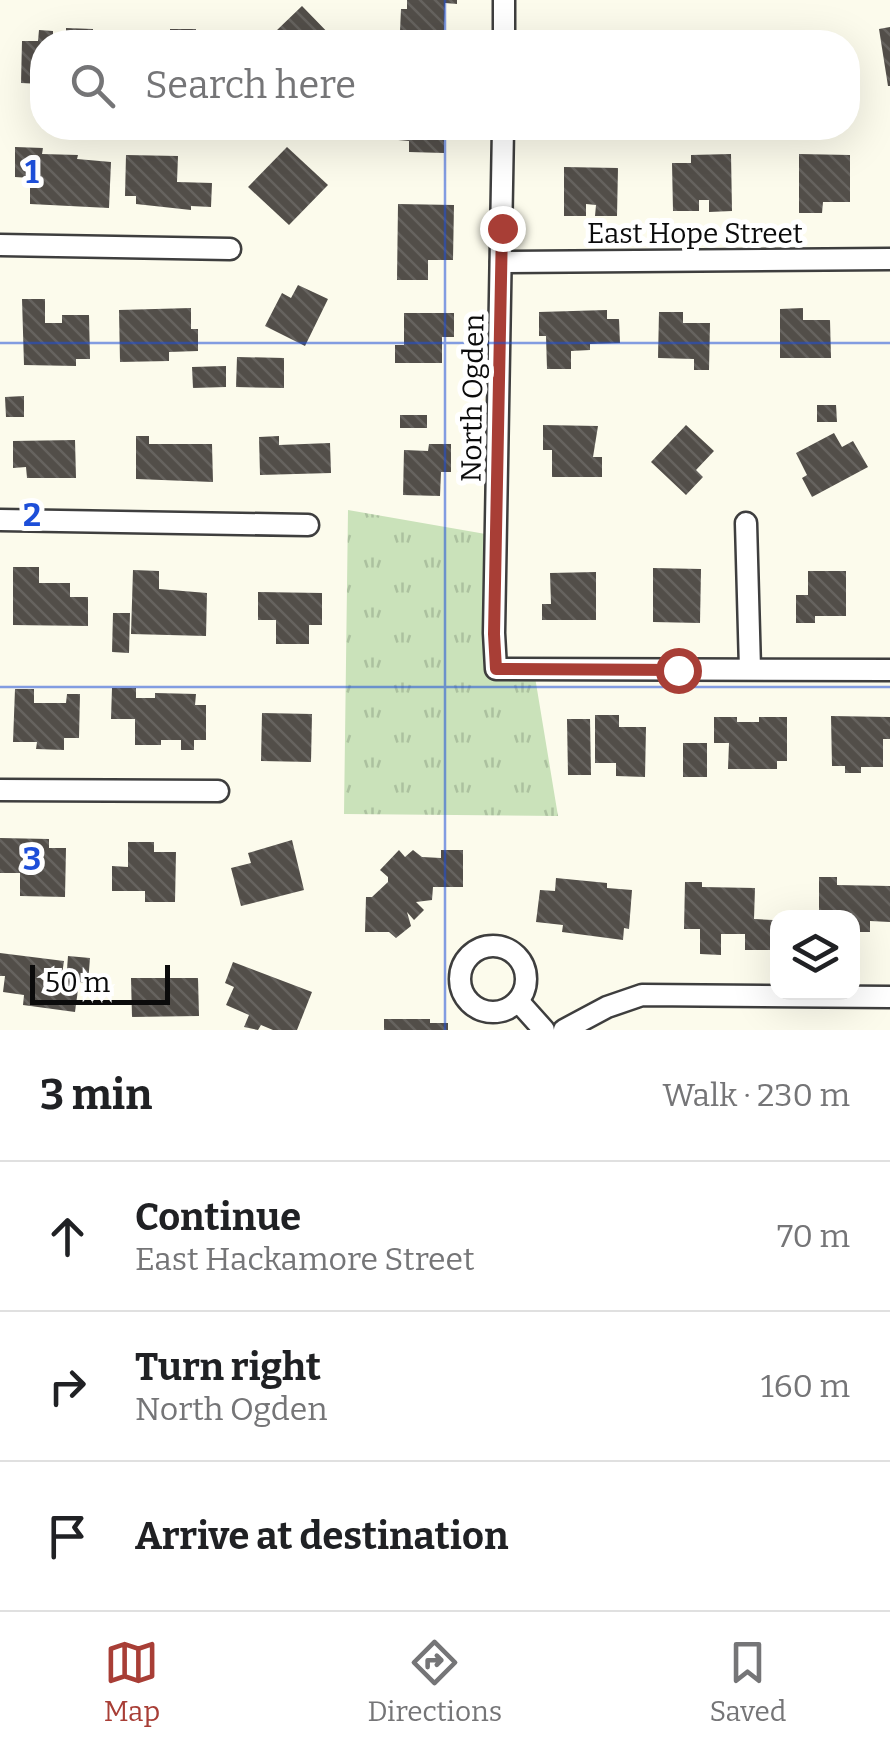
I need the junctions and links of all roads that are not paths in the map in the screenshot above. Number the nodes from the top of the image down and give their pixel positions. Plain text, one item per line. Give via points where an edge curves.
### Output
1 (504, 0) edge
2 (504, 30) edge
3 (503, 140) edge
4 (0, 245) edge
5 (230, 249) dead end
6 (890, 260) edge
7 (501, 262) junction
8 (0, 520) edge
9 (746, 524) dead end
10 (308, 525) dead end
11 (750, 670) junction
12 (890, 670) edge
13 (0, 790) edge
14 (218, 791) dead end
15 (890, 997) edge
16 (518, 1001) dead end
17 (544, 1030) edge
18 (564, 1030) edge

1 - 2 street
3 - 7 street, North Ogden
4 - 5 street
6 - 7 street, East Hope Street
7 - 11 street, North Ogden via 496,669
8 - 10 street
9 - 11 street
11 - 12 street
13 - 14 street
15 - 18 street via 642,995
16 - 17 street

